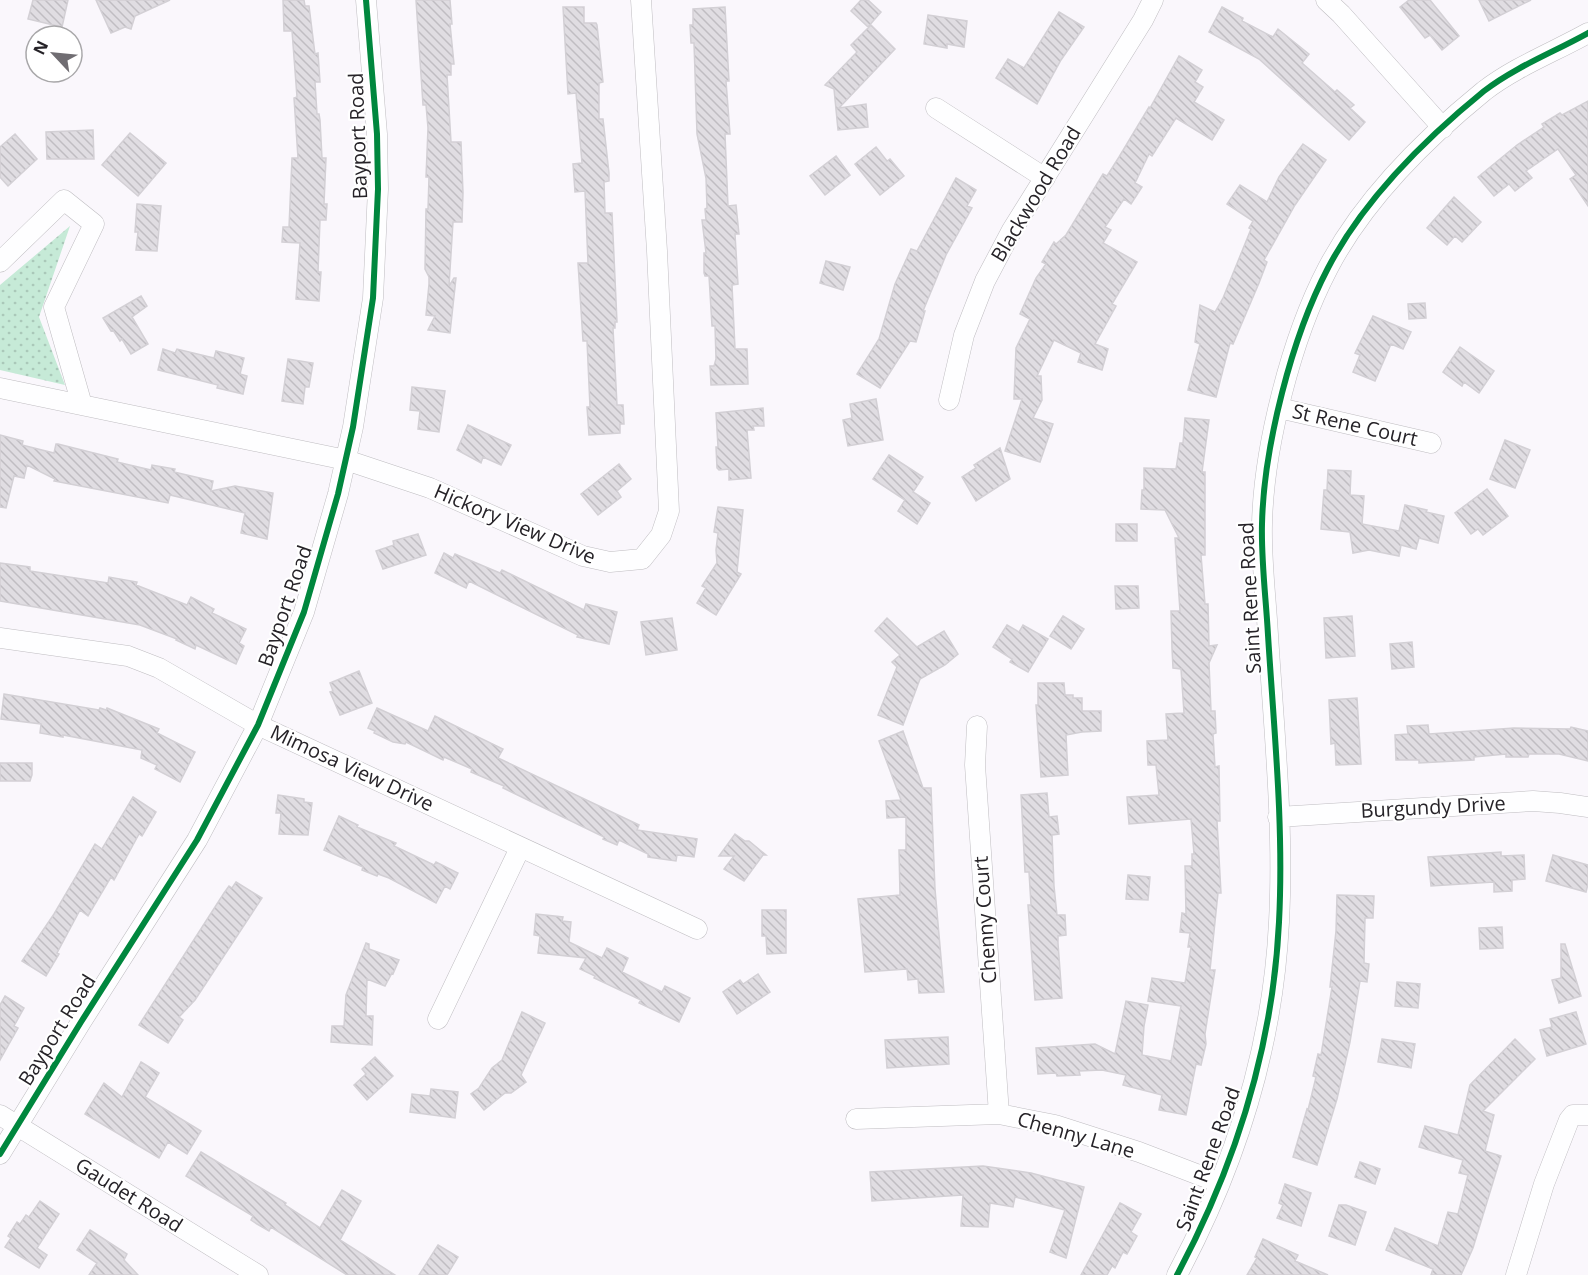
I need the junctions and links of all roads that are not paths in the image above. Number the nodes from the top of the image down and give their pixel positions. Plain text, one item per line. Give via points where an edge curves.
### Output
1 (366, 0) edge
2 (641, 0) edge
3 (1153, 0) edge
4 (1326, 0) edge
5 (1588, 33) edge
6 (936, 108) dead end
7 (1443, 128) junction
8 (1045, 177) junction
9 (0, 262) edge
10 (0, 388) edge
11 (949, 400) dead end
12 (82, 405) junction
13 (1279, 408) junction
14 (1431, 443) dead end
15 (346, 460) junction
16 (0, 638) edge
17 (258, 725) junction
18 (977, 726) dead end
19 (1588, 807) edge
20 (1278, 817) junction
21 (520, 848) junction
22 (697, 929) dead end
23 (438, 1019) dead end
24 (999, 1114) junction
25 (0, 1115) edge
26 (1588, 1115) edge
27 (856, 1119) dead end
28 (17, 1126) junction
29 (0, 1154) edge
30 (1220, 1183) junction
31 (258, 1275) edge
32 (1177, 1275) edge
33 (1516, 1275) edge

1 - 15 street, Bayport Road via 378,189 373,298
2 - 15 street, Hickory View Drive via 667,440 669,511 661,536 642,559 610,562 583,556 430,488
3 - 8 street, Blackwood Road
4 - 7 street
5 - 7 street, Saint Rene Road via 1486,90
6 - 8 street
7 - 13 street, Saint Rene Road via 1360,216 1328,267 1294,347
8 - 11 street, Blackwood Road via 985,281 964,334
9 - 12 street via 64,200 94,224 54,307
10 - 12 street, Hickory View Drive
12 - 15 street, Hickory View Drive
13 - 14 street, St Rene Court
13 - 20 street, Saint Rene Road via 1264,474 1262,527
15 - 17 street, Bayport Road via 304,612
16 - 17 street, Mimosa View Drive via 128,656 159,668
17 - 21 street, Mimosa View Drive
17 - 28 street, Bayport Road via 197,840
18 - 24 street, Chenny Court via 975,765
19 - 20 street, Burgundy Drive via 1533,801
20 - 30 street, Saint Rene Road via 1279,924 1267,1022 1241,1130
21 - 22 street, Mimosa View Drive
21 - 23 street
24 - 27 street, Chenny Lane
24 - 30 street, Chenny Lane via 1055,1125
25 - 28 street, Gaudet Road
26 - 33 street via 1573,1115 1569,1120
28 - 29 street, Bayport Road
28 - 31 street, Gaudet Road
30 - 32 street, Saint Rene Road

